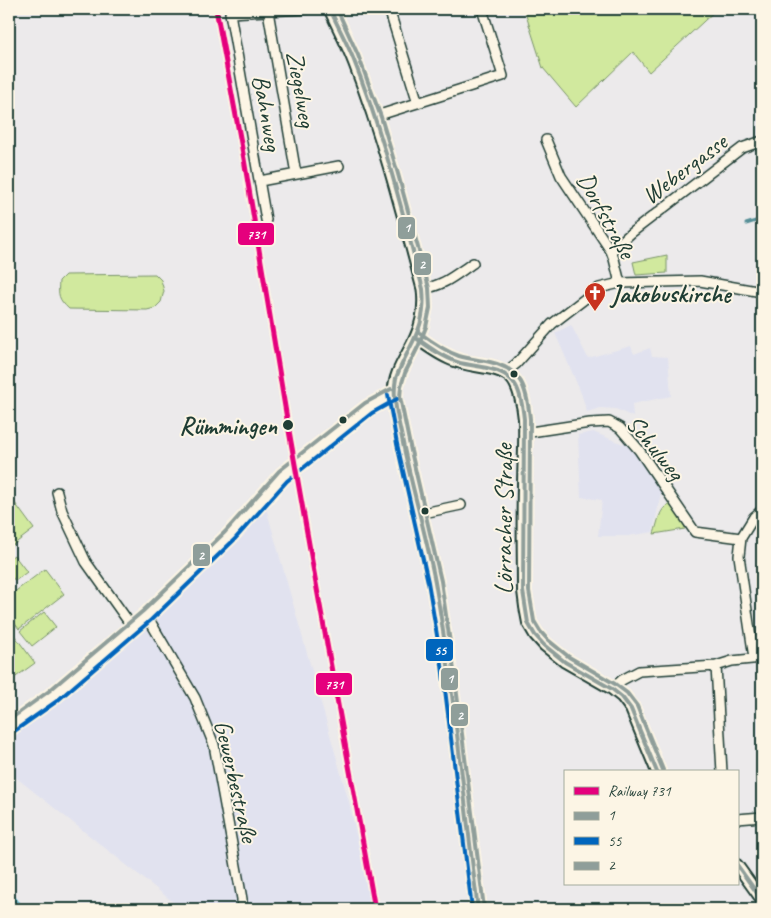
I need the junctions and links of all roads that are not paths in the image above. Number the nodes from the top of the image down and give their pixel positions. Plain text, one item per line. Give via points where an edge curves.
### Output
1 (305, 9) edge
2 (330, 9) edge
3 (389, 9) edge
4 (482, 9) edge
5 (268, 12) junction
6 (418, 103) junction
7 (373, 118) junction
8 (546, 140) dead end
9 (762, 141) edge
10 (339, 166) dead end
11 (296, 174) junction
12 (260, 181) junction
13 (266, 220) dead end
14 (611, 251) junction
15 (473, 263) dead end
16 (620, 283) junction
17 (424, 289) junction
18 (762, 292) edge
19 (416, 338) junction
20 (504, 373) junction
21 (394, 394) junction
22 (524, 433) junction
23 (57, 492) dead end
24 (461, 506) dead end
25 (762, 510) edge
26 (419, 514) junction
27 (741, 538) junction
28 (147, 616) junction
29 (133, 628) junction
30 (758, 658) edge
31 (716, 666) junction
32 (612, 689) junction
33 (9, 727) edge
34 (656, 770) edge
35 (722, 770) edge
36 (759, 818) edge
37 (738, 819) edge
38 (762, 826) edge
39 (738, 866) edge
40 (762, 900) edge
41 (242, 909) edge
42 (478, 909) edge

1 - 5 street
2 - 7 main road via 355,63
3 - 6 street
4 - 6 street via 503,76
5 - 11 street, Ziegelweg
5 - 12 street, Bahnweg via 230,13
6 - 7 street
7 - 17 main road
8 - 14 street, Dorfstraße via 562,176
9 - 14 street, Webergasse via 742,148
10 - 11 street
11 - 12 street
12 - 13 street, Bahnweg
14 - 16 street, Dorfstraße
15 - 17 street via 446,282
16 - 18 street via 700,281
16 - 20 street, Dorfstraße via 598,288 552,324
17 - 19 main road via 424,309
19 - 20 street via 451,360
19 - 21 main road via 400,366
20 - 22 street, Lörracher Straße via 516,385
21 - 26 main road
21 - 28 street via 369,408 283,476 230,536
22 - 27 street, Schulweg via 610,422 620,428 639,450 695,532
22 - 32 street, Lörracher Straße via 523,591 528,623 551,651
23 - 29 street via 62,511 86,562
24 - 26 street
25 - 27 street via 754,516
26 - 42 main road via 448,662
27 - 30 street via 739,556
28 - 29 street
28 - 41 street, Gewerbestraße via 195,698 214,745
29 - 33 street via 53,696
30 - 31 street
31 - 32 street via 638,671
31 - 35 street
32 - 34 street, Lörracher Straße via 630,709
36 - 37 street
36 - 38 street
39 - 40 street

